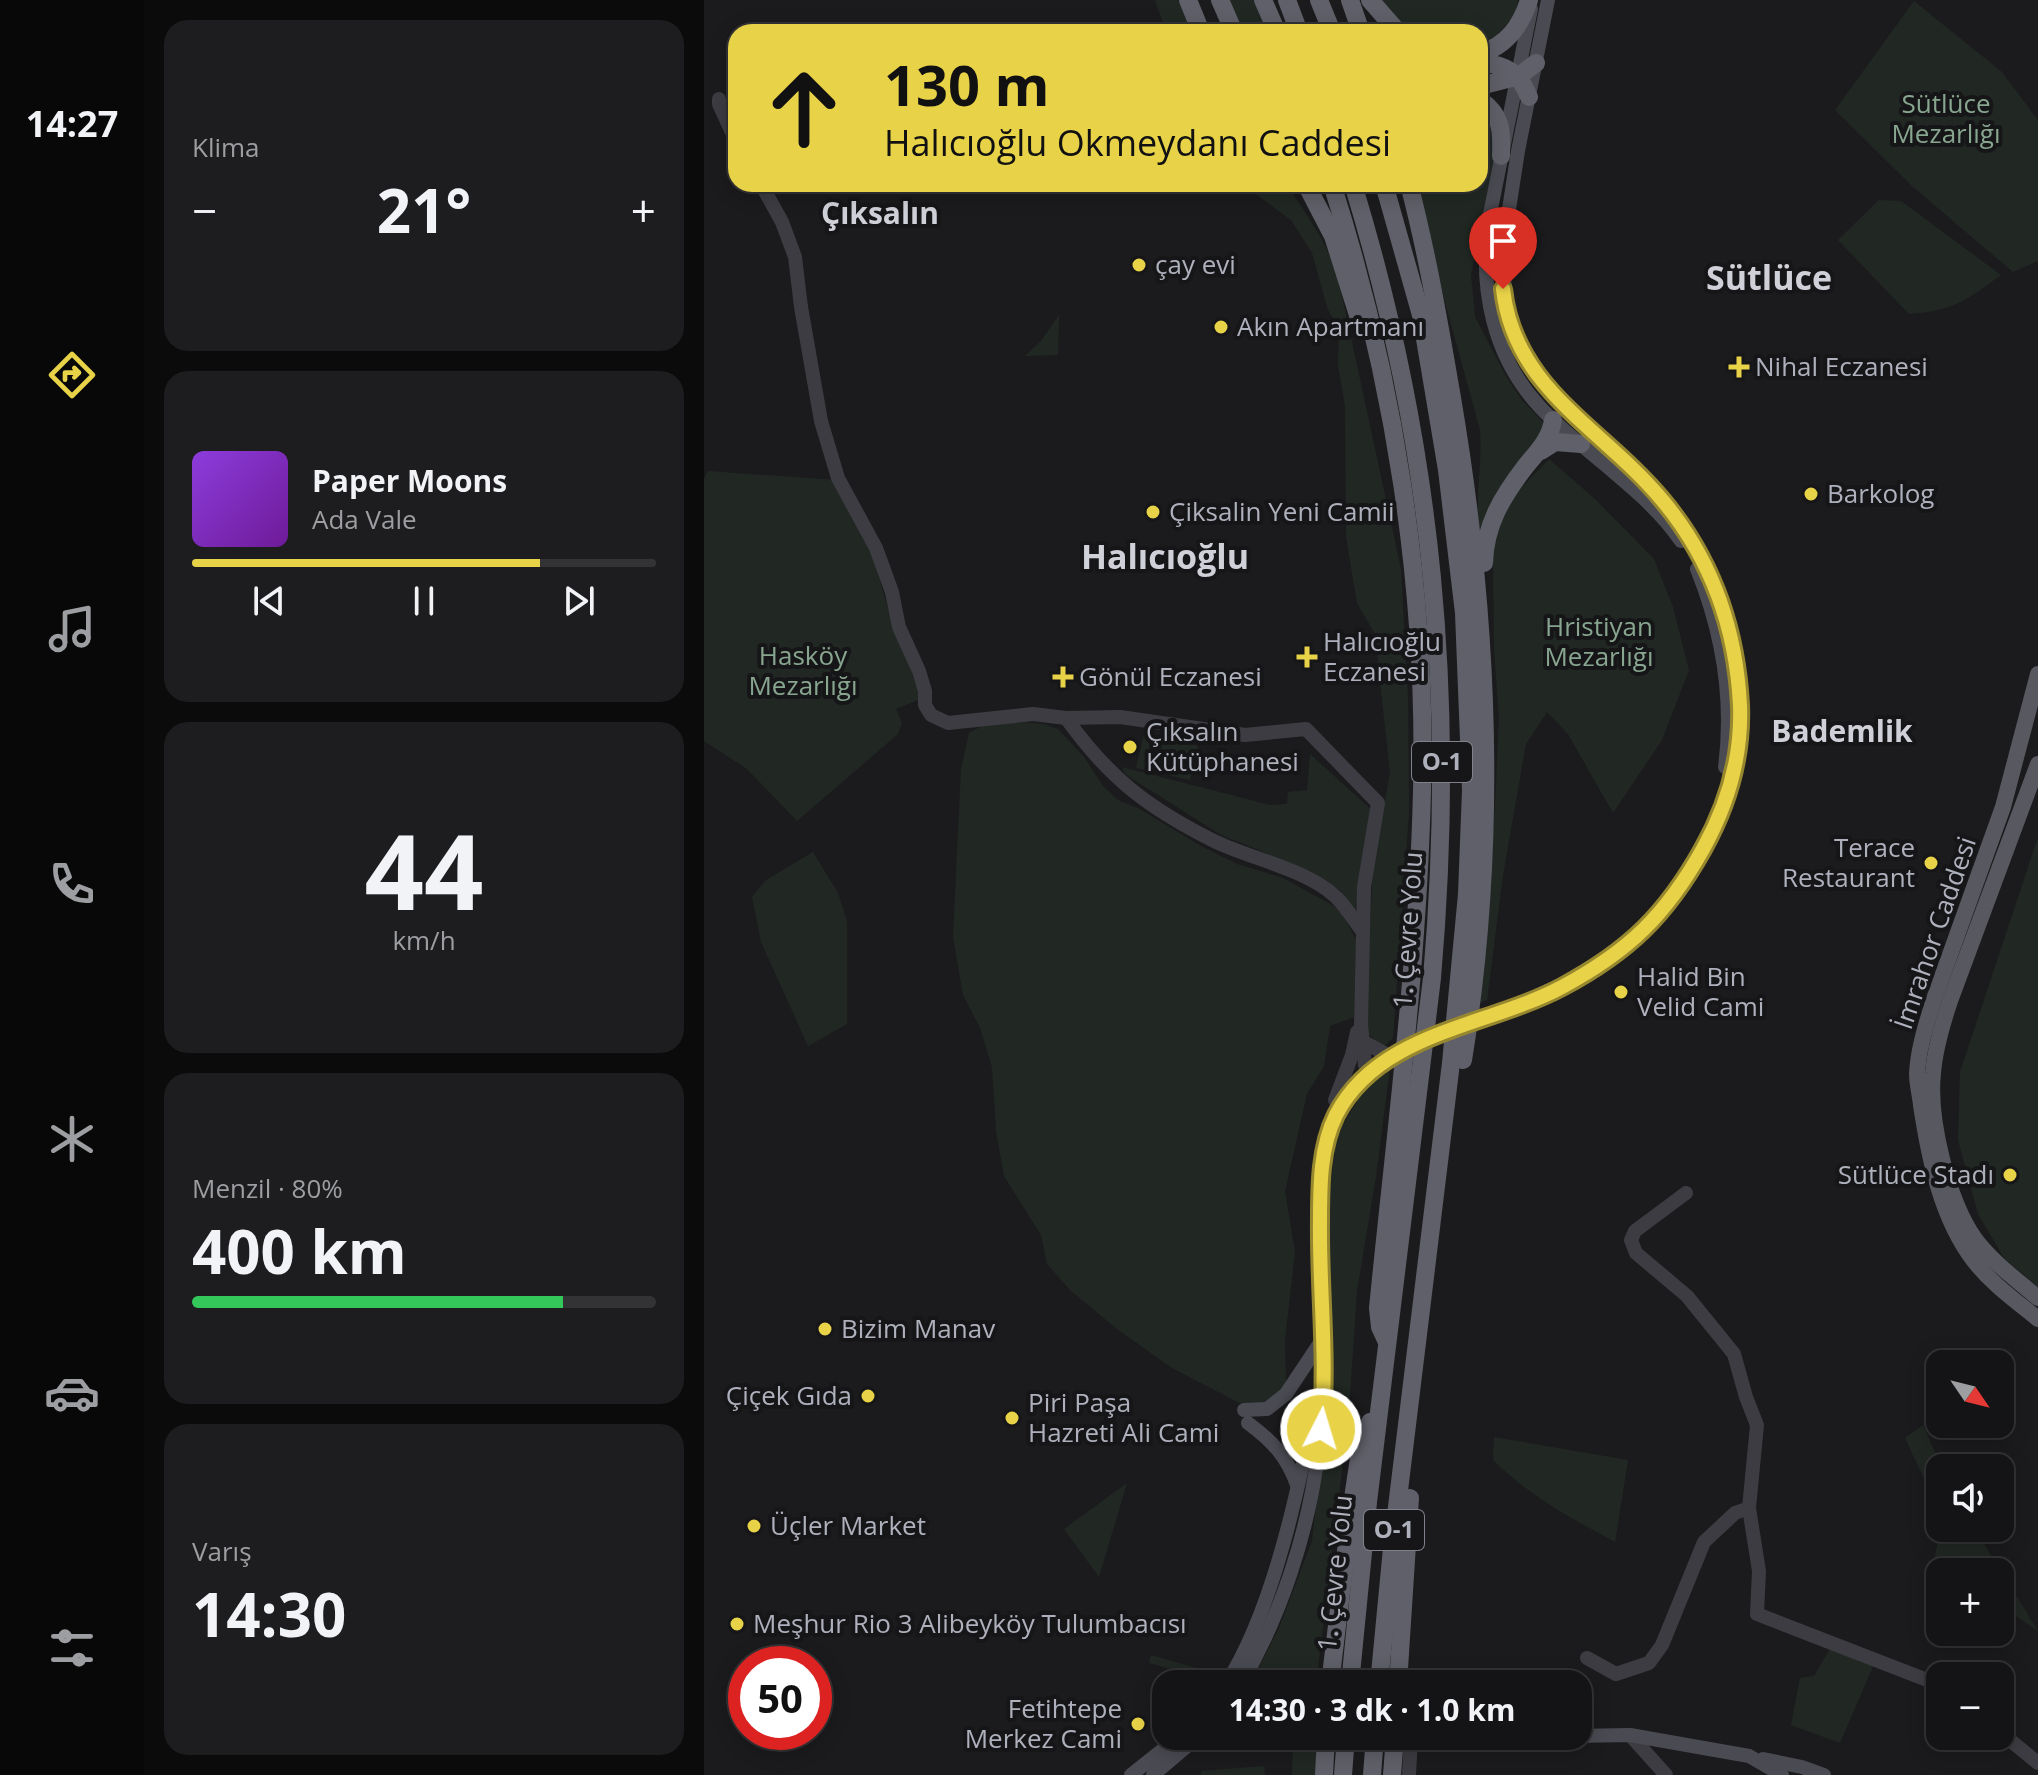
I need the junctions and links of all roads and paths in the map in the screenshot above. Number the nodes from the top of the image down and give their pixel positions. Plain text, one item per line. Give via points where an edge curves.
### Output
1 (1188, 0) edge
2 (1319, 0) edge
3 (1350, 0) edge
4 (1370, 0) edge
5 (1530, 0) edge
6 (1548, 0) edge
7 (1288, 4) edge
8 (1198, 24) edge
9 (1296, 24) edge
10 (1329, 24) edge
11 (1358, 24) edge
12 (1391, 24) edge
13 (1488, 50) edge
14 (1488, 63) edge
15 (1536, 63) junction
16 (1519, 76) junction
17 (1488, 84) edge
18 (1529, 97) junction
19 (719, 99) dead end
20 (1488, 106) edge
21 (728, 124) edge
22 (1501, 156) junction
23 (765, 192) edge
24 (1299, 192) edge
25 (1310, 192) edge
26 (1334, 192) edge
27 (1355, 192) edge
28 (1386, 192) edge
29 (1411, 192) edge
30 (1336, 250) junction
31 (1548, 389) junction
32 (1553, 420) junction
33 (1581, 444) junction
34 (1394, 446) junction
35 (1535, 455) junction
36 (1482, 634) junction
37 (2038, 674) edge
38 (1093, 717) junction
39 (1066, 718) junction
40 (1736, 719) junction
41 (1083, 742) junction
42 (2038, 764) edge
43 (1356, 912) junction
44 (1361, 1024) junction
45 (1362, 1041) junction
46 (1352, 1055) junction
47 (1385, 1057) junction
48 (1927, 1060) junction
49 (1363, 1071) junction
50 (1335, 1100) junction
51 (1686, 1193) dead end
52 (1432, 1220) junction
53 (1319, 1250) junction
54 (2038, 1298) edge
55 (2038, 1319) edge
56 (1322, 1340) junction
57 (1388, 1347) junction
58 (1414, 1375) junction
59 (1381, 1397) junction
60 (1297, 1485) junction
61 (1749, 1508) junction
62 (1587, 1658) dead end
63 (1234, 1670) edge
64 (1249, 1670) edge
65 (1332, 1670) edge
66 (1352, 1670) edge
67 (1381, 1670) edge
68 (1399, 1670) edge
69 (1926, 1680) edge
70 (1630, 1735) junction
71 (1592, 1736) edge
72 (2014, 1743) edge
73 (1173, 1750) edge
74 (1180, 1750) edge
75 (1325, 1750) edge
76 (1345, 1750) edge
77 (1374, 1750) edge
78 (1394, 1750) edge
79 (1410, 1750) edge
80 (1749, 1756) junction
81 (2038, 1763) edge
82 (1799, 1771) edge
83 (1131, 1775) edge
84 (1153, 1775) edge
85 (1324, 1775) edge
86 (1343, 1775) edge
87 (1372, 1775) edge
88 (1392, 1775) edge
89 (1409, 1775) edge
90 (1666, 1775) edge
91 (1782, 1775) edge
92 (1824, 1775) edge

1 - 8 highway
2 - 10 highway
3 - 11 highway
4 - 12 highway
5 - 13 highway via 1513,34
5 - 16 main road
6 - 15 main road
7 - 9 highway
14 - 16 highway
15 - 16 highway
15 - 18 main road
16 - 17 highway
16 - 18 highway
16 - 22 main road
18 - 31 main road via 1503,248 1503,289 1514,337
19 - 21 street
20 - 22 highway via 1499,118
22 - 32 main road via 1485,251 1490,313 1514,373
23 - 39 street via 795,257 821,421 838,478 876,548 899,627 922,681 925,705 931,715 948,723 1033,714
24 - 30 highway
25 - 30 highway
26 - 34 highway via 1376,337
27 - 57 highway, 1. Çevre Yolu / O-1 via 1416,446 1431,552 1441,701 1437,920
28 - 52 highway, 1. Çevre Yolu / O-1 via 1434,382 1456,535 1468,679 1467,894
29 - 36 highway via 1456,418
30 - 34 highway
31 - 32 main road
31 - 40 main road via 1661,498 1693,546 1721,597 1732,645
32 - 33 main road
32 - 35 highway via 1549,437
33 - 35 highway via 1555,442
33 - 40 main road via 1660,514 1696,566 1711,603
34 - 57 highway via 1415,594 1422,789 1408,1016 1378,1308
35 - 36 highway via 1488,528
36 - 52 highway, O-1 via 1486,810 1479,926 1445,1181
37 - 48 main road, İmrahor Caddesi via 2003,807 1933,1002
38 - 39 street
38 - 41 street via 1082,728
38 - 43 street via 1245,735 1306,729 1378,803
39 - 41 street
40 - 47 main road via 1728,791 1714,832 1654,921 1559,988 1499,1005
41 - 43 street via 1105,768 1159,810 1216,842 1307,880
42 - 48 main road, İmrahor Caddesi
43 - 44 street via 1362,931
44 - 45 street
44 - 46 street
45 - 47 street
45 - 49 street
46 - 49 street via 1353,1065
46 - 50 street
47 - 49 main road
48 - 54 main road, İmrahor Caddesi via 1954,1196 1975,1238
48 - 55 main road, İmrahor Caddesi via 1917,1076 1926,1135 1952,1224 1974,1261
49 - 50 main road
49 - 53 main road via 1326,1142
50 - 53 main road via 1313,1164 1312,1209
51 - 61 street via 1635,1231 1631,1240 1636,1253 1687,1296 1734,1354 1757,1425
52 - 58 highway, 1. Çevre Yolu / O-1
53 - 56 main road
56 - 60 main road
56 - 60 main road via 1286,1394 1246,1417 1289,1463
56 - 64 main road via 1323,1401 1308,1506 1277,1609
57 - 59 highway, 1. Çevre Yolu / O-1
58 - 67 highway, 1. Çevre Yolu / O-1
58 - 68 highway via 1416,1425
59 - 65 highway via 1359,1458
59 - 66 highway, 1. Çevre Yolu / O-1
60 - 63 main road via 1260,1615
61 - 62 street via 1735,1513 1704,1542 1662,1645 1649,1663 1616,1674
61 - 69 street via 1759,1571 1757,1614
70 - 71 main road
70 - 80 main road
70 - 90 street
72 - 81 street
73 - 83 main road
74 - 84 main road
75 - 85 highway
76 - 86 highway
77 - 87 highway
78 - 88 highway
79 - 89 street
80 - 82 main road
80 - 91 main road
82 - 92 main road

